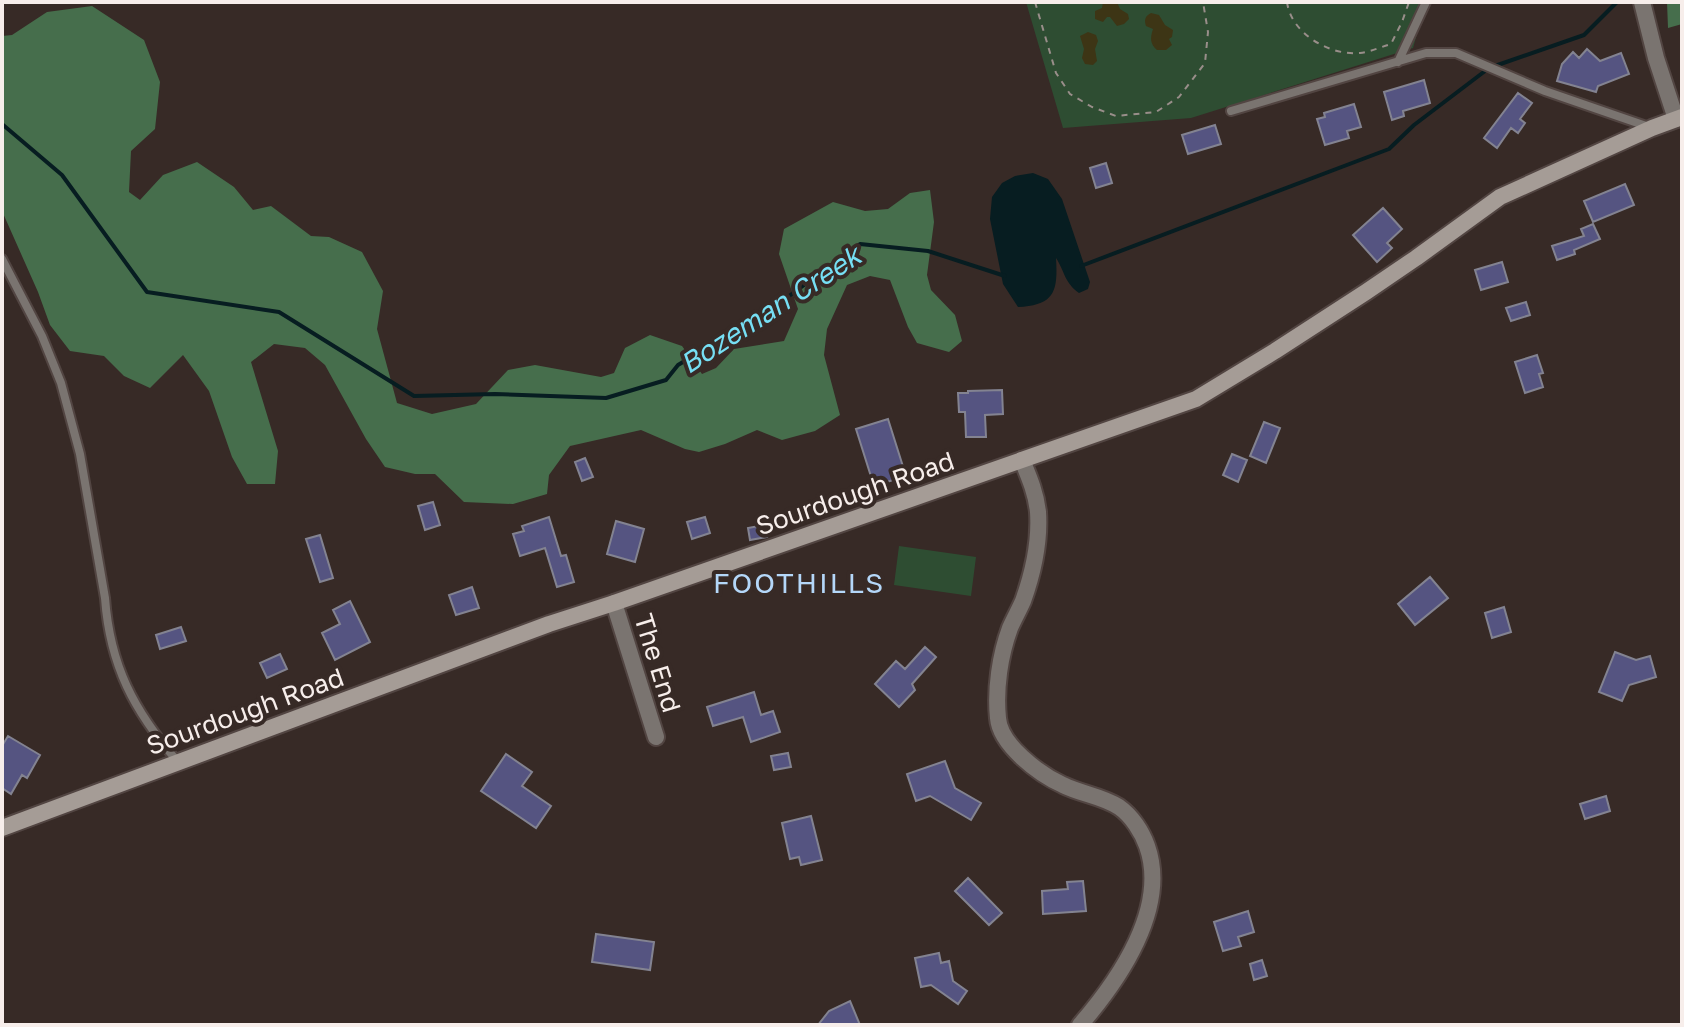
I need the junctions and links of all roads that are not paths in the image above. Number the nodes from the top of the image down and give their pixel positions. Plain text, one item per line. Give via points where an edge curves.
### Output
1 (1426, 2) edge
2 (1642, 2) edge
3 (1398, 62) junction
4 (1231, 111) dead end
5 (1679, 118) edge
6 (1652, 128) junction
7 (2, 259) edge
8 (1022, 460) junction
9 (614, 603) junction
10 (656, 737) dead end
11 (178, 762) junction
12 (2, 828) edge
13 (1080, 1025) edge

1 - 3 lane
2 - 5 street
3 - 4 lane
3 - 6 lane via 1426,53 1456,53
5 - 6 street, Sourdough Road
6 - 8 street, Sourdough Road via 1500,197 1366,292 1196,399
7 - 11 lane via 52,359 75,430 107,622 123,682
8 - 9 street, Sourdough Road
8 - 13 street via 1038,511 1038,542 1002,661 998,722 1012,748 1037,770 1121,808 1142,832 1152,860 1151,892 1132,951
9 - 10 street, The End
9 - 11 street, Sourdough Road
11 - 12 street, Sourdough Road

